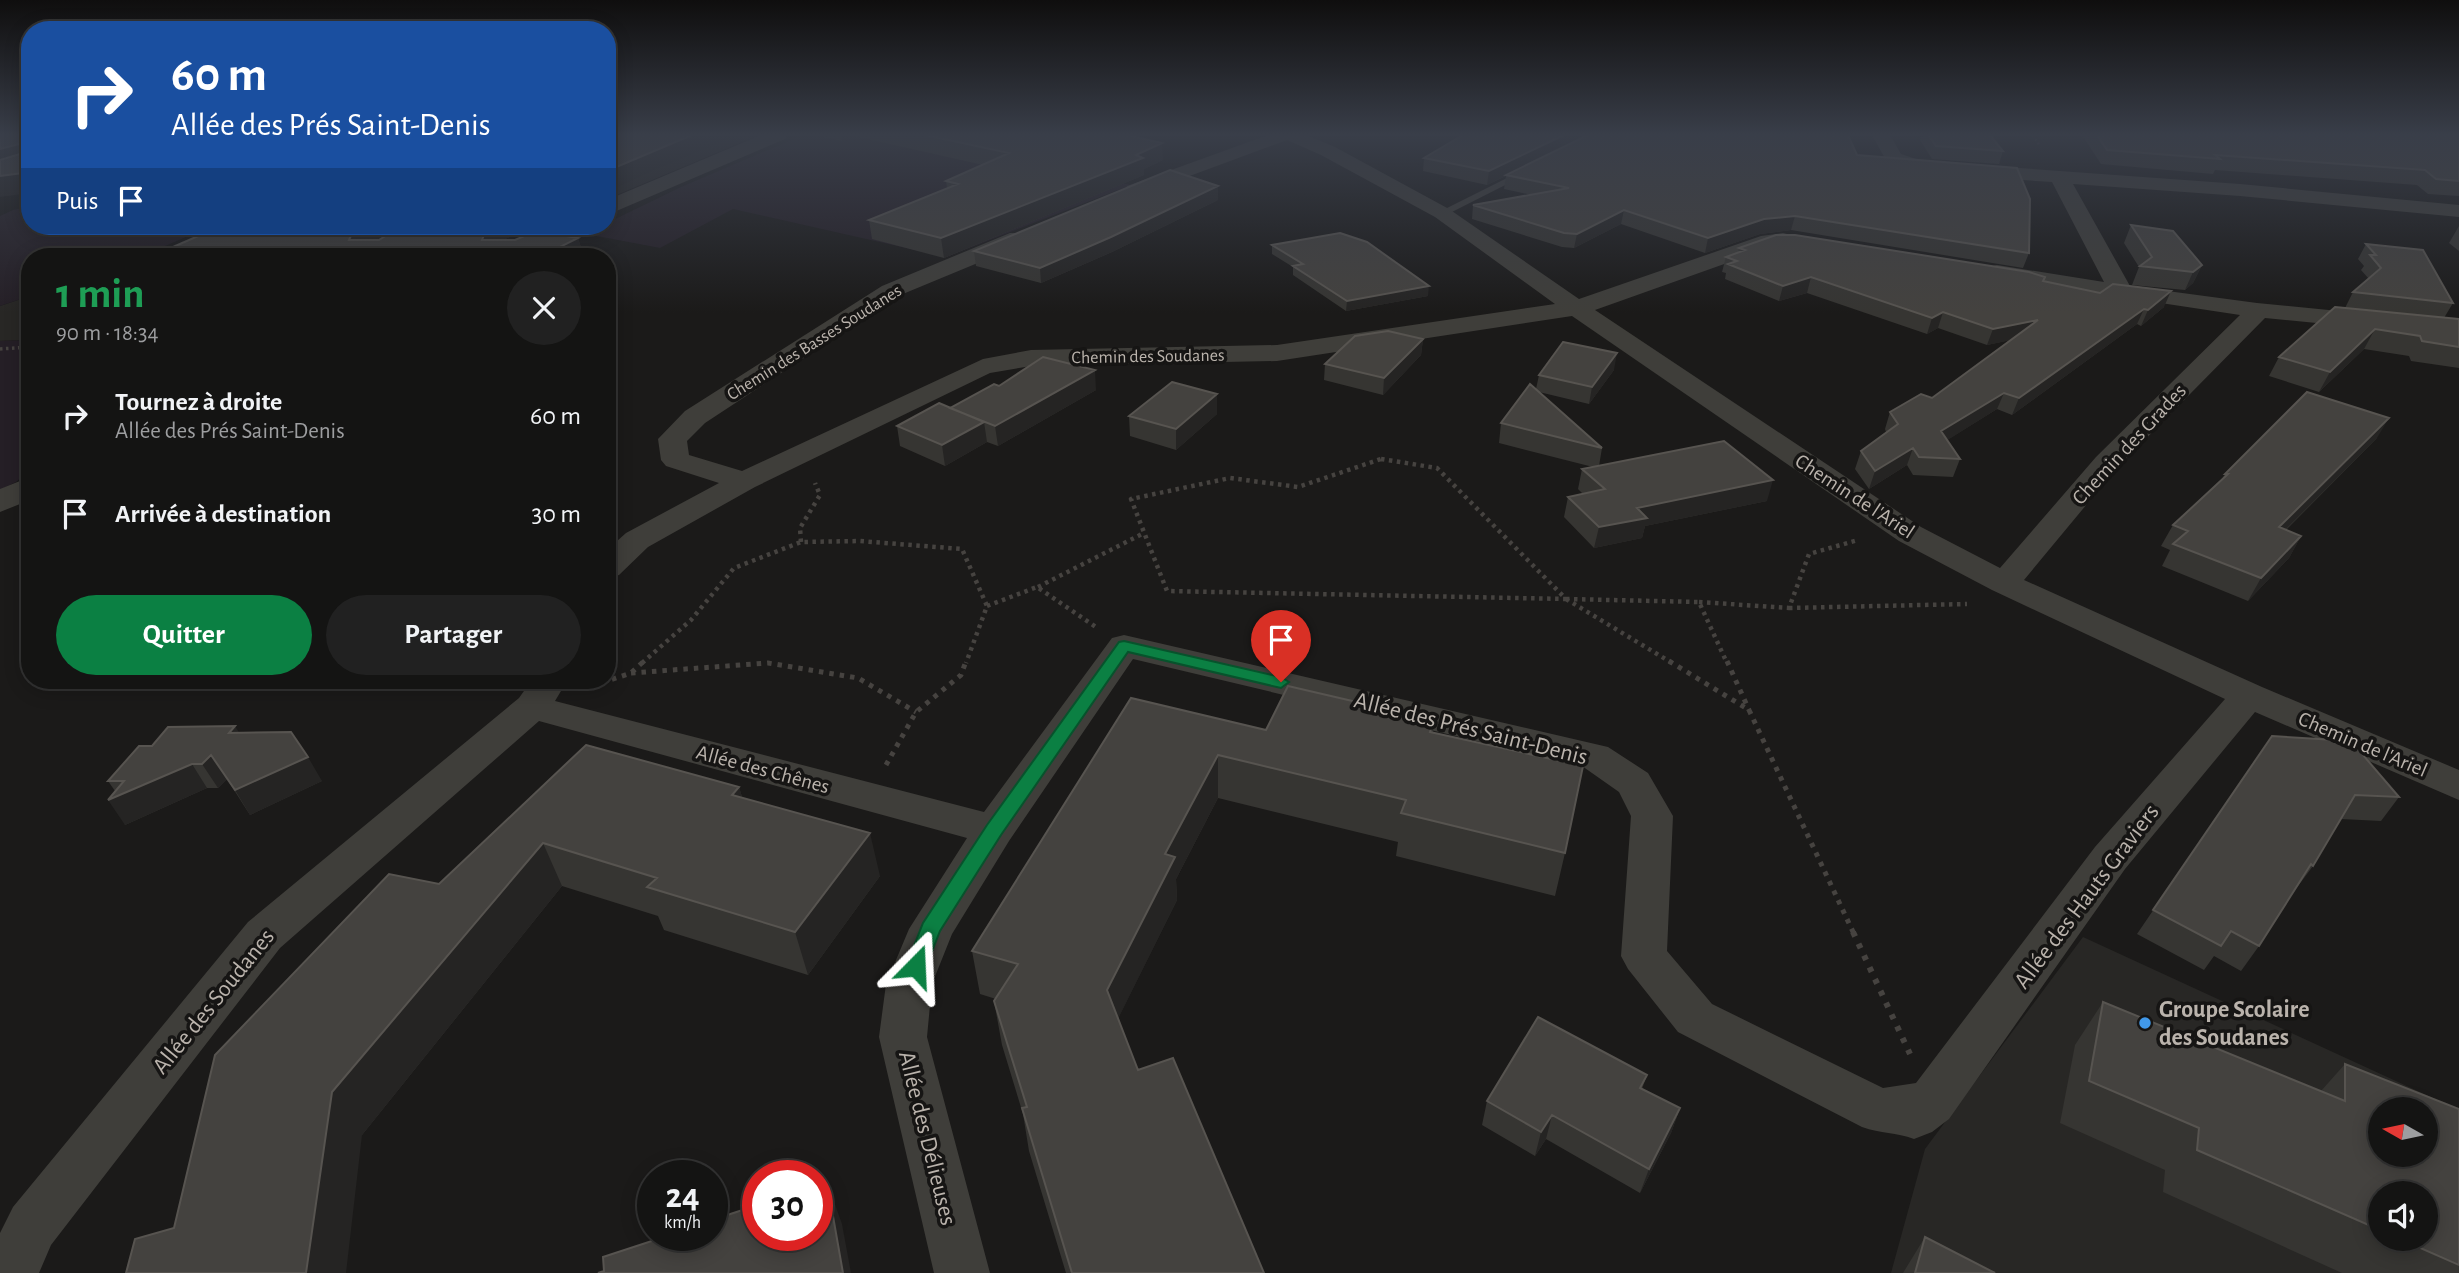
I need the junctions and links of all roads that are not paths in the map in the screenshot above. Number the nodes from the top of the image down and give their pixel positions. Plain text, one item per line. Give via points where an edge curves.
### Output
1 (639, 194) edge
2 (1125, 194) edge
3 (1411, 194) edge
4 (1480, 194) edge
5 (2069, 194) edge
6 (2286, 194) edge
7 (1107, 201) edge
8 (616, 204) edge
9 (2459, 211) edge
10 (1442, 213) junction
11 (1043, 228) edge
12 (549, 235) edge
13 (1805, 242) edge
14 (522, 248) edge
15 (1970, 268) edge
16 (2121, 292) junction
17 (1576, 308) junction
18 (2259, 310) junction
19 (2459, 330) edge
20 (744, 481) junction
21 (21, 492) edge
22 (0, 502) edge
23 (616, 560) edge
24 (2004, 583) junction
25 (1124, 646) joint
26 (540, 694) edge
27 (2249, 695) junction
28 (2459, 786) edge
29 (1651, 816) joint
30 (994, 830) junction
31 (10, 1273) edge
32 (962, 1273) edge

1 - 8 street
2 - 7 street
3 - 10 street, Chemin de l'Ariel
4 - 10 lane
5 - 16 street
6 - 9 street
10 - 17 street, Chemin de l'Ariel
11 - 20 street, Chemin des Basses Soudanes via 890,292 695,417 672,439 676,460
12 - 14 street
13 - 17 street, Chemin des Soudanes via 1769,241
15 - 16 street
16 - 18 street
17 - 20 street, Chemin des Soudanes via 1276,353 1031,358 983,367
17 - 24 street, Chemin de l'Ariel via 1900,527
18 - 19 street
18 - 24 street, Chemin des Grades via 2106,463
20 - 23 street via 637,540
21 - 22 street
24 - 27 street, Chemin de l'Ariel
25 - 29 street, Allée des Prés Saint-Denis via 1594,756 1633,783
25 - 30 street, Allée des Délieuses
26 - 30 street, Allée des Chênes via 869,797
26 - 31 street, Allée des Soudanes via 264,935 32,1226
27 - 28 street, Chemin de l'Ariel
27 - 29 street, Allée des Hauts Graviers via 2110,858 1931,1103 1900,1126 1837,1114 1690,1035 1647,991 1633,956
30 - 32 street, Allée des Délieuses via 931,929 909,984 903,1038

